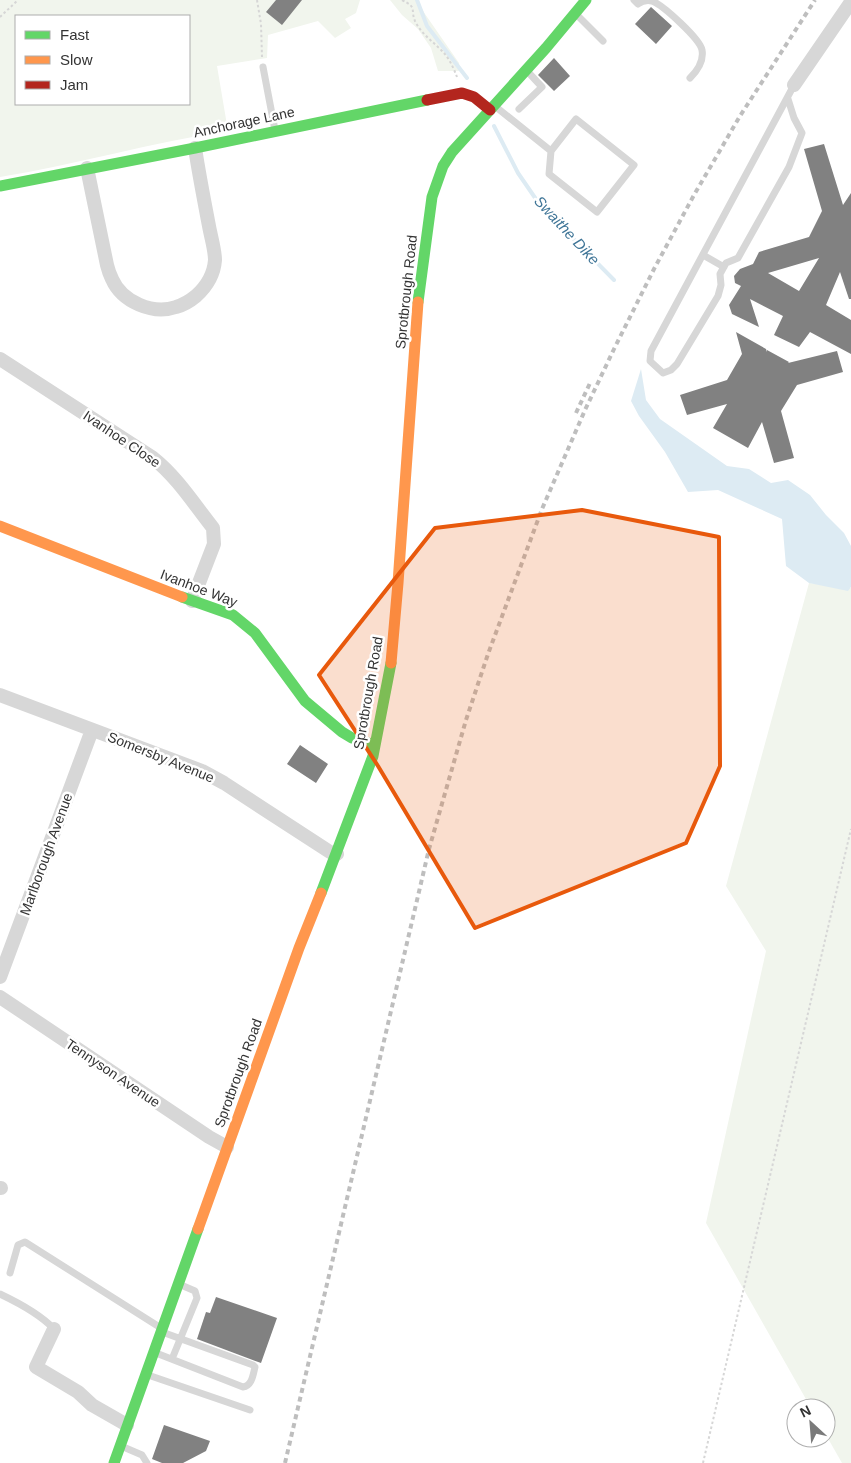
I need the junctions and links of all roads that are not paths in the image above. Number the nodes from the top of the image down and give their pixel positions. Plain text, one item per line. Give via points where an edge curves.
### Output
1 (634, 0) edge
2 (851, 2) edge
3 (578, 5) edge
4 (603, 41) dead end
5 (263, 67) road end
6 (526, 70) junction
7 (690, 78) dead end
8 (794, 85) joint
9 (788, 98) junction
10 (491, 108) junction
11 (519, 109) dead end
12 (275, 131) junction
13 (195, 148) junction
14 (551, 151) junction
15 (87, 168) junction
16 (0, 186) edge
17 (703, 255) junction
18 (724, 267) junction
19 (0, 359) edge
20 (0, 526) edge
21 (192, 601) junction
22 (0, 695) edge
23 (92, 730) junction
24 (375, 745) junction
25 (337, 854) junction
26 (0, 977) edge
27 (0, 997) edge
28 (227, 1147) junction
29 (10, 1273) dead end
30 (178, 1284) junction
31 (0, 1294) edge
32 (54, 1329) joint
33 (162, 1330) junction
34 (180, 1338) junction
35 (154, 1352) junction
36 (172, 1359) junction
37 (146, 1374) junction
38 (250, 1410) dead end
39 (127, 1425) junction
40 (120, 1446) junction
41 (114, 1463) edge
42 (147, 1463) edge

1 - 7 lane via 638,4 643,0 654,1 676,18 700,44 701,63
2 - 8 street
3 - 4 lane
3 - 6 street, Sprotbrough Road
5 - 12 lane
6 - 10 street, Sprotbrough Road
6 - 11 lane via 542,87
8 - 9 lane
9 - 17 lane
9 - 18 lane via 802,134 789,166 738,258
10 - 12 street, Anchorage Lane via 462,93
10 - 14 lane
10 - 24 street, Sprotbrough Road via 452,152 432,196 417,309 390,668
12 - 13 street, Anchorage Lane
13 - 15 street, Anchorage Lane
13 - 15 street via 215,259 208,283 199,293 188,302 164,310 139,305 119,290 112,280
14 - 14 lane via 576,119 634,165 597,212 549,174
15 - 16 street, Anchorage Lane
17 - 18 lane
17 - 18 lane via 651,351 650,361 663,373 677,364 718,296
19 - 21 street, Ivanhoe Close via 153,458 172,476 213,528 214,544
20 - 21 street, Ivanhoe Way
21 - 24 street, Ivanhoe Way via 246,624 304,701 342,732
22 - 23 street, Somersby Avenue
23 - 25 street, Somersby Avenue via 202,771
23 - 26 street, Marlborough Avenue
24 - 25 street, Sprotbrough Road
25 - 28 street, Sprotbrough Road via 299,948
27 - 28 street, Tennyson Avenue
28 - 30 street, Sprotbrough Road
29 - 33 lane via 18,1245 25,1242
30 - 33 street, Sprotbrough Road
30 - 34 lane via 197,1294
31 - 32 lane via 48,1322
32 - 39 street via 36,1367
33 - 34 lane
33 - 35 street, Sprotbrough Road
34 - 36 lane
34 - 36 lane via 253,1365 250,1384 244,1388
35 - 36 lane
35 - 37 street, Sprotbrough Road
37 - 38 lane
37 - 39 street, Sprotbrough Road
39 - 40 street, Sprotbrough Road
40 - 41 street, Sprotbrough Road
40 - 42 lane via 142,1455

